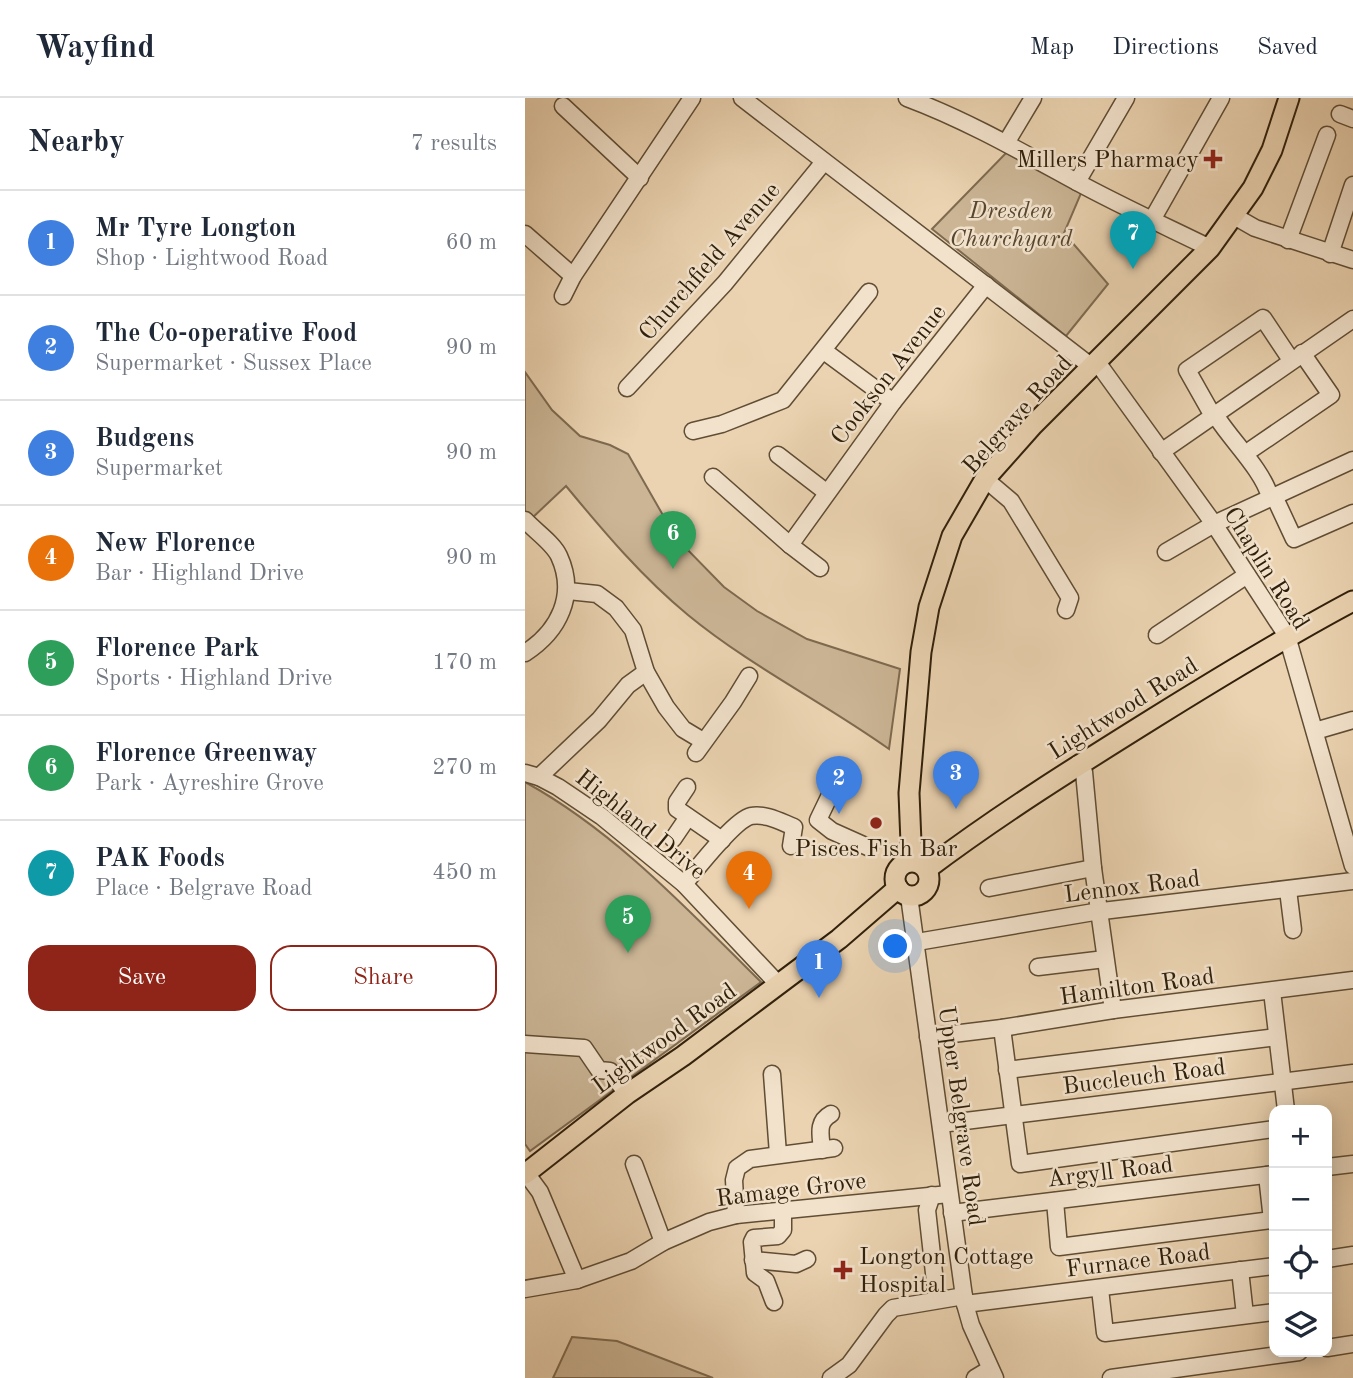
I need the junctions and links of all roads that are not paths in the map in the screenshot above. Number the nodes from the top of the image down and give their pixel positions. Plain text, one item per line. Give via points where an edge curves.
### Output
1 (692, 98) edge
2 (907, 98) edge
3 (1033, 98) edge
4 (1126, 98) edge
5 (1221, 98) edge
6 (1289, 98) edge
7 (745, 99) edge
8 (935, 103) edge
9 (563, 106) dead end
10 (1327, 135) dead end
11 (1006, 143) junction
12 (823, 163) junction
13 (639, 178) junction
14 (1077, 182) junction
15 (1353, 186) edge
16 (1139, 213) junction
17 (1234, 216) junction
18 (1348, 217) edge
19 (525, 234) edge
20 (1287, 240) junction
21 (1210, 248) junction
22 (1330, 254) junction
23 (1353, 260) edge
24 (573, 276) junction
25 (986, 285) junction
26 (869, 292) dead end
27 (563, 296) dead end
28 (1353, 318) edge
29 (824, 351) junction
30 (1297, 356) junction
31 (1095, 365) junction
32 (627, 388) dead end
33 (893, 402) junction
34 (1213, 416) junction
35 (692, 431) dead end
36 (1252, 449) dead end
37 (1161, 453) junction
38 (778, 455) dead end
39 (1353, 460) edge
40 (713, 477) dead end
41 (985, 479) junction
42 (826, 492) junction
43 (1272, 496) junction
44 (1353, 513) edge
45 (525, 520) edge
46 (1214, 524) junction
47 (790, 545) junction
48 (1166, 552) dead end
49 (813, 568) dead end
50 (1247, 575) junction
51 (568, 591) junction
52 (1353, 601) edge
53 (1066, 610) dead end
54 (1157, 635) dead end
55 (1287, 636) junction
56 (525, 653) edge
57 (646, 672) junction
58 (749, 676) dead end
59 (1353, 720) edge
60 (1315, 731) junction
61 (1078, 765) junction
62 (532, 775) edge
63 (687, 787) dead end
64 (830, 795) dead end
65 (688, 817) junction
66 (818, 820) junction
67 (794, 827) junction
68 (673, 839) dead end
69 (722, 841) junction
70 (791, 846) dead end
71 (870, 848) dead end
72 (1352, 859) edge
73 (921, 865) junction
74 (1093, 868) junction
75 (1353, 881) edge
76 (684, 884) junction
77 (989, 888) dead end
78 (1288, 890) junction
79 (903, 892) junction
80 (1099, 912) junction
81 (1293, 930) dead end
82 (917, 942) junction
83 (1105, 959) junction
84 (1038, 967) dead end
85 (1353, 981) edge
86 (778, 984) junction
87 (1272, 991) junction
88 (1113, 1010) junction
89 (1002, 1028) junction
90 (928, 1037) junction
91 (1277, 1038) junction
92 (525, 1044) edge
93 (1007, 1070) junction
94 (1353, 1073) edge
95 (1282, 1082) junction
96 (769, 1084) dead end
97 (627, 1094) junction
98 (1285, 1105) edge
99 (831, 1114) dead end
100 (1013, 1115) junction
101 (940, 1124) junction
102 (1269, 1130) edge
103 (778, 1154) junction
104 (1353, 1164) edge
105 (1332, 1166) edge
106 (640, 1169) dead end
107 (526, 1173) edge
108 (1269, 1174) edge
109 (949, 1194) junction
110 (932, 1195) junction
111 (1055, 1201) junction
112 (783, 1211) junction
113 (952, 1213) junction
114 (736, 1215) junction
115 (1269, 1220) edge
116 (663, 1242) junction
117 (1353, 1255) edge
118 (1332, 1258) edge
119 (753, 1259) junction
120 (807, 1259) dead end
121 (1269, 1267) edge
122 (1240, 1270) junction
123 (577, 1280) junction
124 (525, 1289) edge
125 (1100, 1289) junction
126 (937, 1300) junction
127 (964, 1300) junction
128 (774, 1302) dead end
129 (1269, 1313) edge
130 (1245, 1315) junction
131 (1353, 1344) edge
132 (1332, 1347) edge
133 (1269, 1356) edge
134 (992, 1373) edge
135 (831, 1378) edge
136 (975, 1378) edge
137 (1111, 1378) edge

1 - 13 street
2 - 8 street
3 - 11 street
4 - 14 street via 1107,120
5 - 16 street
6 - 17 main road, Belgrave Road via 1272,150
7 - 12 street, Chaplin Road
8 - 11 street
9 - 13 street
10 - 20 street
11 - 14 street
12 - 25 street, Chaplin Road
12 - 32 street, Churchfield Avenue via 725,283
13 - 24 street
14 - 16 street
15 - 18 street
16 - 21 street
17 - 20 street
17 - 21 main road, Belgrave Road
18 - 22 street
19 - 24 street
20 - 22 street
21 - 31 main road, Belgrave Road
22 - 23 street
24 - 27 street
25 - 31 street, Chaplin Road
25 - 33 street, Cookson Avenue
26 - 29 street
28 - 30 street
29 - 33 street
29 - 35 street via 783,400
30 - 34 street
30 - 34 street via 1263,318 1187,370
30 - 36 street via 1331,395
31 - 37 street, Chaplin Road
31 - 41 main road, Belgrave Road
33 - 42 street, Cookson Avenue
34 - 37 street
34 - 43 street
37 - 46 street, Chaplin Road
38 - 42 street
39 - 43 street
40 - 47 street
41 - 53 street via 1011,501 1050,562 1070,598
41 - 73 main road, Belgrave Road via 952,536 929,607 921,652 909,793 911,843
42 - 47 street, Cookson Avenue
43 - 44 street via 1294,539
43 - 46 street
45 - 51 street via 558,554
46 - 48 street
46 - 50 street, Chaplin Road
47 - 49 street
50 - 54 street
50 - 55 street, Chaplin Road
51 - 56 street via 556,622 541,643
51 - 57 street via 597,594 616,608 633,630
52 - 55 main road, Lightwood Road
55 - 60 street, Chaplin Road
55 - 61 main road, Lightwood Road
57 - 58 street via 683,729 704,741
57 - 62 street via 628,685 599,720
59 - 60 street
60 - 72 street, Chaplin Road
61 - 73 main road, Lightwood Road
61 - 74 street via 1084,772
62 - 76 street, Highland Drive via 558,786 601,816
63 - 65 street via 676,806
64 - 66 street
65 - 68 street
65 - 69 street
66 - 67 street
66 - 71 street
67 - 69 street via 765,816 749,816
67 - 70 street
69 - 76 street
73 - 79 main road via 908,862 898,868 895,877
73 - 79 main road via 930,878 928,887 919,895
74 - 77 street
74 - 80 street
75 - 78 street, Lennox Road
76 - 86 street, Highland Drive
78 - 80 street, Lennox Road
78 - 81 street
79 - 82 street, Upper Belgrave Road
79 - 86 main road, Lightwood Road
80 - 82 street, Lennox Road
80 - 83 street
82 - 90 street, Upper Belgrave Road
83 - 84 street
83 - 88 street
85 - 87 street, Hamilton Road
86 - 97 main road, Lightwood Road
87 - 88 street, Hamilton Road
87 - 91 street
88 - 89 street, Hamilton Road
89 - 90 street, Hamilton Road
89 - 93 street
90 - 101 street, Upper Belgrave Road
91 - 93 street
91 - 95 street
92 - 97 street via 584,1048 599,1070 610,1071
93 - 100 street
94 - 95 street, Buccleuch Road
95 - 98 street
95 - 100 street, Buccleuch Road
96 - 103 street
97 - 107 main road, Lightwood Road
99 - 103 street via 820,1124 826,1146
100 - 101 street, Buccleuch Road
100 - 102 street via 1020,1164
101 - 109 street, Upper Belgrave Road
103 - 114 street via 750,1159 737,1168
104 - 105 street
106 - 116 street
107 - 123 street via 540,1192
108 - 111 street, Argyll Road
109 - 110 street, Ramage Grove
109 - 113 street, Upper Belgrave Road
110 - 112 street, Ramage Grove
110 - 126 street via 927,1210
111 - 113 street, Argyll Road
111 - 115 street via 1059,1247
112 - 114 street, Ramage Grove
112 - 119 street via 783,1230 778,1236 754,1238
113 - 127 street, Upper Belgrave Road
114 - 116 street, Ramage Grove
116 - 123 street, Ramage Grove via 631,1261
117 - 118 street
119 - 120 street via 796,1264
119 - 128 street via 755,1273 766,1281
121 - 122 street, Furnace Road
122 - 125 street, Furnace Road
122 - 130 street
123 - 124 street, Ramage Grove
125 - 127 street, Furnace Road
125 - 130 street via 1105,1333
126 - 127 street, Furnace Road
126 - 135 street, Furnace Road via 893,1308 849,1365
127 - 134 street, Upper Belgrave Road
129 - 130 street
131 - 132 street
133 - 137 street
134 - 136 street

